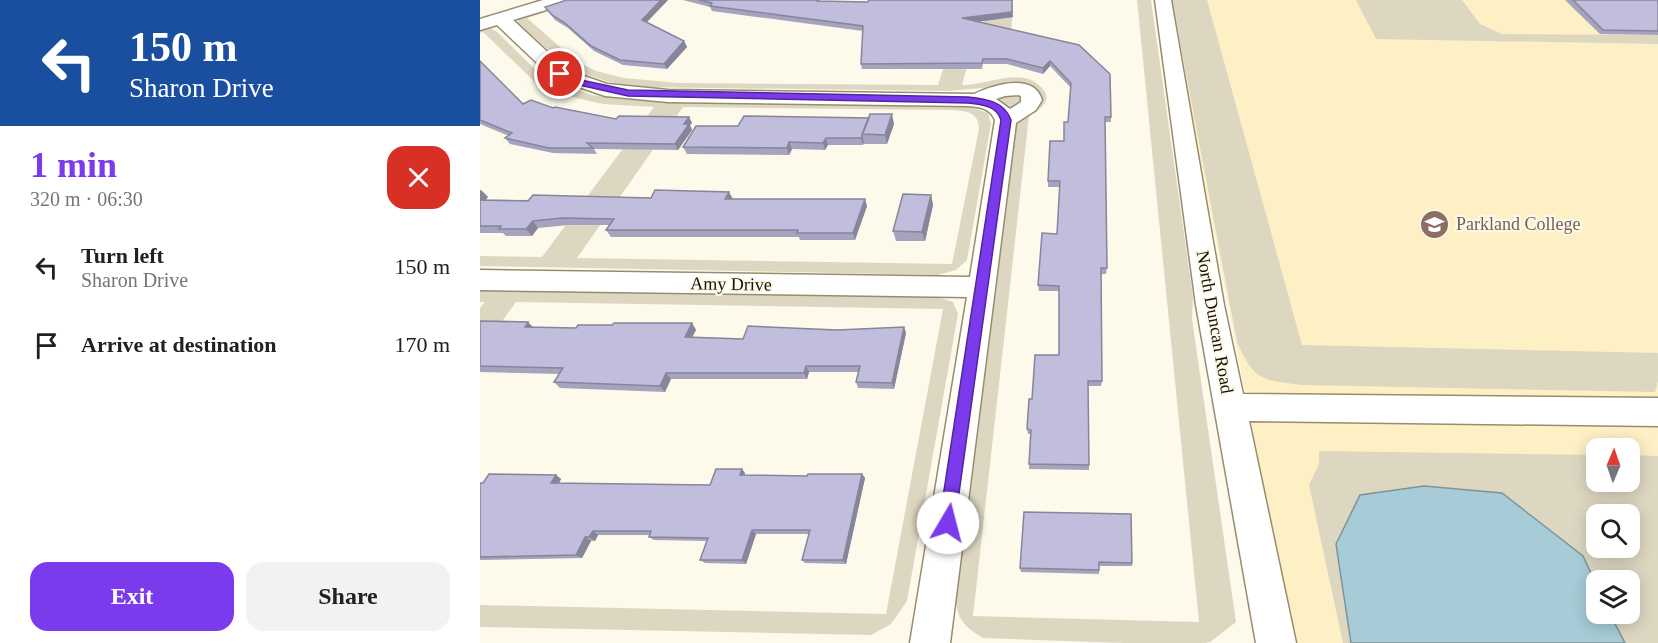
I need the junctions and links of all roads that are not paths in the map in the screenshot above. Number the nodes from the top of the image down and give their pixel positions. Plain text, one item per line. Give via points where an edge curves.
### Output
1 (560, 0) edge
2 (1163, 0) edge
3 (501, 19) junction
4 (480, 26) edge
5 (994, 109) junction
6 (480, 280) edge
7 (982, 287) junction
8 (1230, 407) junction
9 (1658, 412) edge
10 (930, 643) edge
11 (1276, 643) edge

1 - 3 street
2 - 8 street, North Duncan Road via 1210,305
3 - 4 street
3 - 5 street via 560,74 605,90
5 - 5 street via 1029,106 1032,96 1025,90 1004,89
5 - 7 street
6 - 7 street, Amy Drive
7 - 10 street
8 - 9 street
8 - 11 street, North Duncan Road

